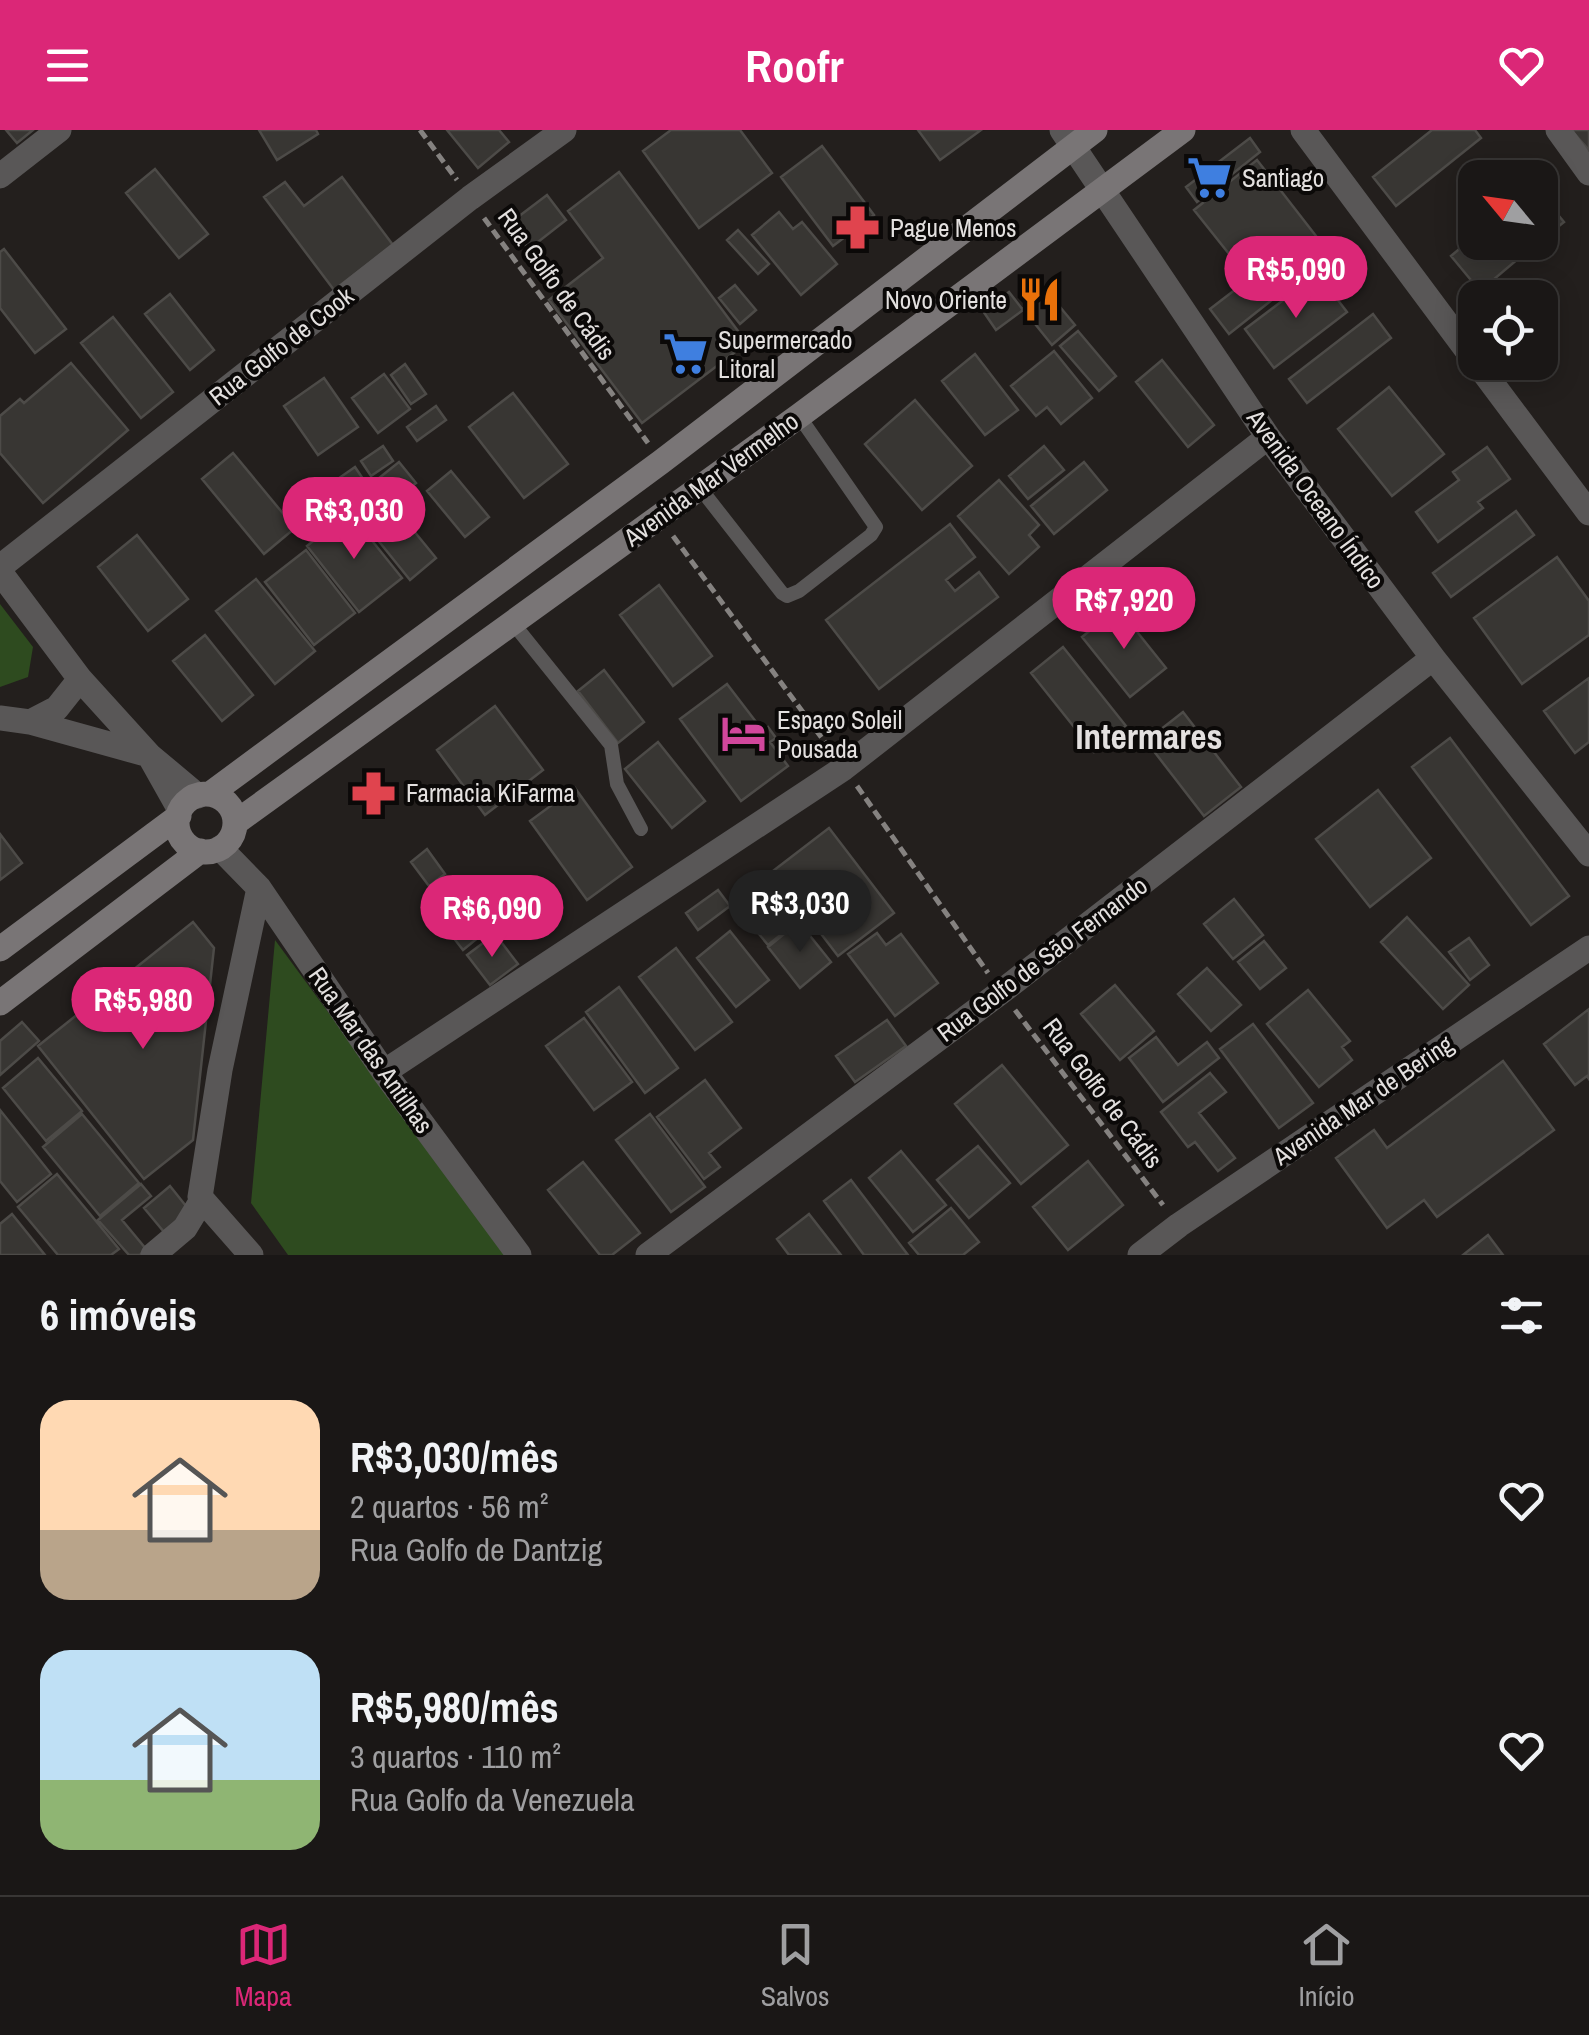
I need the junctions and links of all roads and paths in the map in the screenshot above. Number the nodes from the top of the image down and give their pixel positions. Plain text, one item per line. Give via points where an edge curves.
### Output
1 (59, 130) edge
2 (420, 130) edge
3 (564, 130) edge
4 (1183, 130) edge
5 (1302, 130) edge
6 (1558, 130) edge
7 (1077, 135) edge
8 (1589, 172) edge
9 (0, 176) edge
10 (1105, 190) junction
11 (470, 198) junction
12 (1458, 338) edge
13 (1489, 380) edge
14 (799, 416) junction
15 (1268, 437) junction
16 (661, 462) junction
17 (700, 488) junction
18 (1589, 513) edge
19 (658, 516) junction
20 (0, 569) edge
21 (512, 622) junction
22 (1434, 658) junction
23 (80, 679) junction
24 (0, 718) edge
25 (30, 722) junction
26 (150, 756) junction
27 (844, 768) junction
28 (192, 804) junction
29 (641, 829) dead end
30 (221, 839) junction
31 (1589, 854) edge
32 (259, 888) junction
33 (1589, 948) edge
34 (0, 949) edge
35 (1001, 992) junction
36 (0, 1003) edge
37 (384, 1072) junction
38 (202, 1200) junction
39 (1179, 1225) junction
40 (153, 1255) edge
41 (251, 1255) edge
42 (518, 1255) edge
43 (648, 1255) edge
44 (1140, 1255) edge

1 - 9 street
2 - 11 path, Rua Golfo de Cádis
3 - 11 street, Rua Golfo de Cook
4 - 10 street, Avenida Mar Vermelho
5 - 12 street
6 - 8 street
7 - 10 street, Avenida Oceano Índico
7 - 16 street, Avenida Mar Vermelho
10 - 14 street, Avenida Mar Vermelho
10 - 15 street, Avenida Oceano Índico
11 - 16 path, Rua Golfo de Cádis
11 - 20 street, Rua Golfo de Cook
13 - 18 street
14 - 17 street, Avenida Mar Vermelho
14 - 17 lane via 876,527 799,591 782,594
15 - 22 street, Avenida Oceano Índico
15 - 27 street
16 - 28 street, Avenida Mar Vermelho
17 - 19 street, Avenida Mar Vermelho
19 - 21 street, Avenida Mar Vermelho
19 - 27 path, Rua Golfo de Cádis
20 - 23 street
21 - 29 lane via 611,745 617,784
21 - 30 street, Avenida Mar Vermelho
22 - 31 street, Avenida Oceano Índico
22 - 35 street, Rua Golfo de São Fernando
23 - 25 street via 58,708
23 - 26 street
24 - 25 street
25 - 26 street
26 - 28 street
27 - 35 path, Rua Golfo de Cádis
27 - 37 street
28 - 30 street via 225,801
28 - 30 street via 178,829 184,841
28 - 34 street, Avenida Mar Vermelho
30 - 32 street, Rua Mar das Antilhas
30 - 36 street, Avenida Mar Vermelho
32 - 37 street, Rua Mar das Antilhas
32 - 38 street via 220,1070
33 - 39 street, Avenida Mar de Bering
35 - 39 path, Rua Golfo de Cádis
35 - 43 street, Rua Golfo de São Fernando
37 - 42 street, Rua Mar das Antilhas
38 - 40 street via 185,1228
38 - 41 street
39 - 44 street, Avenida Mar de Bering

